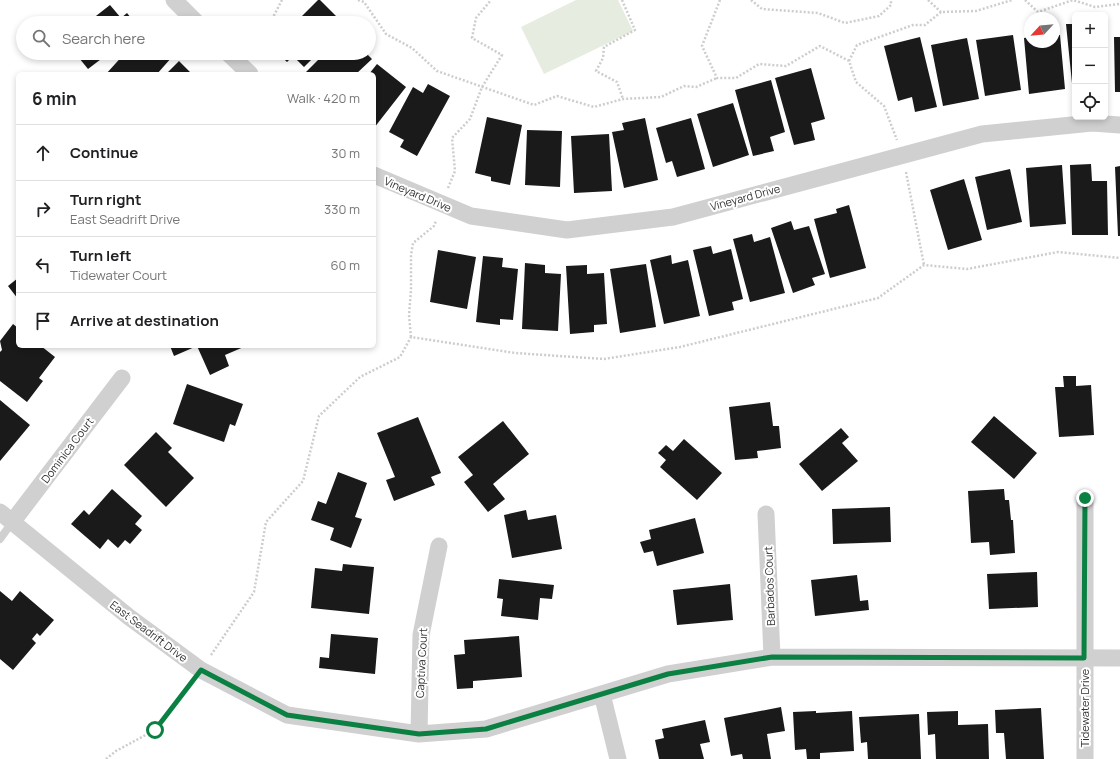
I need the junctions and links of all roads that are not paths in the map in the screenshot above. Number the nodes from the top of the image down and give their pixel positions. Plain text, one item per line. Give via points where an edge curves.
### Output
1 (174, 0) edge
2 (190, 16) edge
3 (235, 60) edge
4 (248, 72) edge
5 (1120, 125) edge
6 (376, 176) edge
7 (122, 378) dead end
8 (1085, 498) dead end
9 (766, 514) dead end
10 (6, 516) edge
11 (0, 539) edge
12 (439, 546) dead end
13 (772, 657) junction
14 (1084, 658) junction
15 (1120, 658) edge
16 (602, 694) junction
17 (419, 734) junction
18 (618, 759) edge
19 (1085, 759) edge

1 - 2 street
3 - 4 street
5 - 6 street, Vineyard Drive via 1092,122 982,134 674,217 567,230 471,216
7 - 10 street, Dominica Court
8 - 14 street, Tidewater Drive
9 - 13 street, Barbados Court
10 - 11 lane
10 - 17 street, East Seadrift Drive via 129,617 201,670 287,715
12 - 17 street, Captiva Court via 421,635
13 - 14 street, East Seadrift Drive
13 - 16 street, East Seadrift Drive via 668,674
14 - 15 street, East Seadrift Drive
14 - 19 street, Tidewater Drive
16 - 17 street, East Seadrift Drive via 486,729
16 - 18 street

